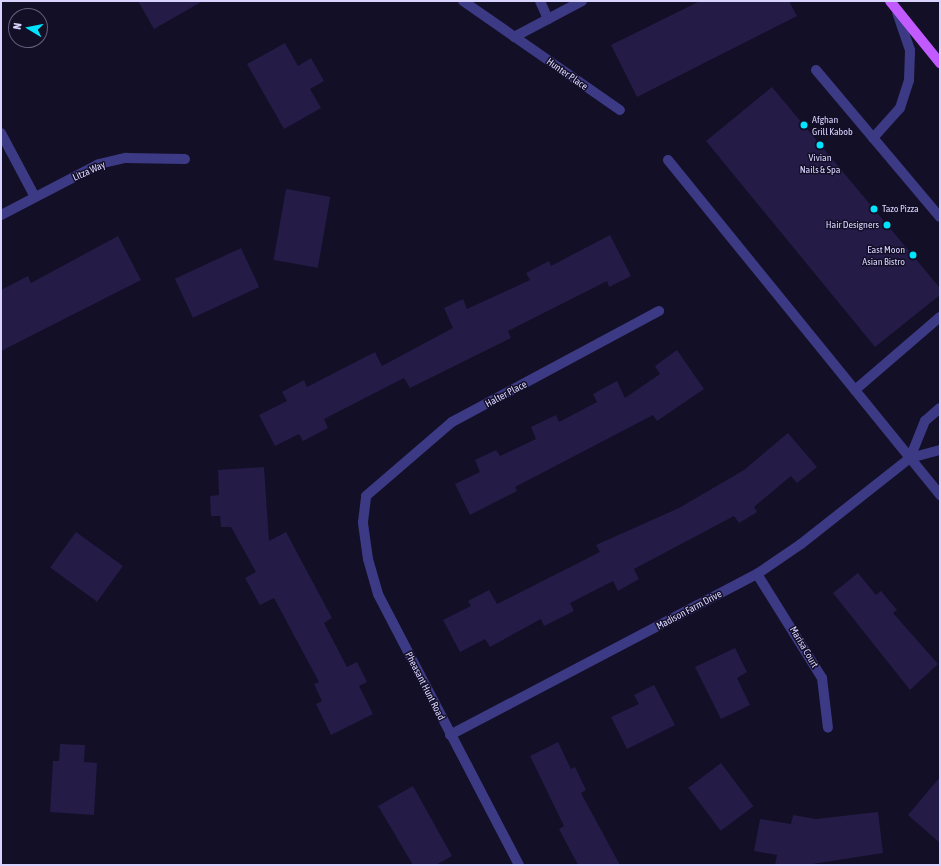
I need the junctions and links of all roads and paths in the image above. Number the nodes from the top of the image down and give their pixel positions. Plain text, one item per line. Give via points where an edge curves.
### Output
1 (463, 1) edge
2 (540, 1) edge
3 (582, 1) edge
4 (889, 1) edge
5 (548, 19) junction
6 (514, 37) junction
7 (940, 63) edge
8 (816, 70) dead end
9 (620, 110) dead end
10 (1, 133) edge
11 (873, 138) junction
12 (186, 159) dead end
13 (668, 160) dead end
14 (35, 197) junction
15 (1, 215) edge
16 (940, 217) edge
17 (659, 311) dead end
18 (940, 317) edge
19 (855, 390) junction
20 (940, 408) edge
21 (940, 450) edge
22 (910, 458) junction
23 (940, 495) edge
24 (366, 496) joint
25 (757, 574) junction
26 (828, 728) dead end
27 (450, 735) junction
28 (520, 865) edge

1 - 6 street, Hunter Place
2 - 5 street
3 - 5 street
4 - 7 main road
4 - 11 street via 907,37 909,80 900,108
5 - 6 street
6 - 9 street, Hunter Place
8 - 11 street
10 - 14 street
11 - 16 street
12 - 14 street, Litza Way via 126,158 99,164
13 - 19 street
14 - 15 street, Litza Way
17 - 24 street, Halter Place via 452,422
18 - 19 street
19 - 22 street
20 - 22 street via 924,421
21 - 22 street, Madison Farm Drive
22 - 23 street
22 - 25 street, Madison Farm Drive via 801,544
24 - 27 street, Pheasant Hunt Road via 363,522 368,559 378,594
25 - 26 street, Marisa Court via 822,678
25 - 27 street, Madison Farm Drive
27 - 28 street, Pheasant Hunt Road

